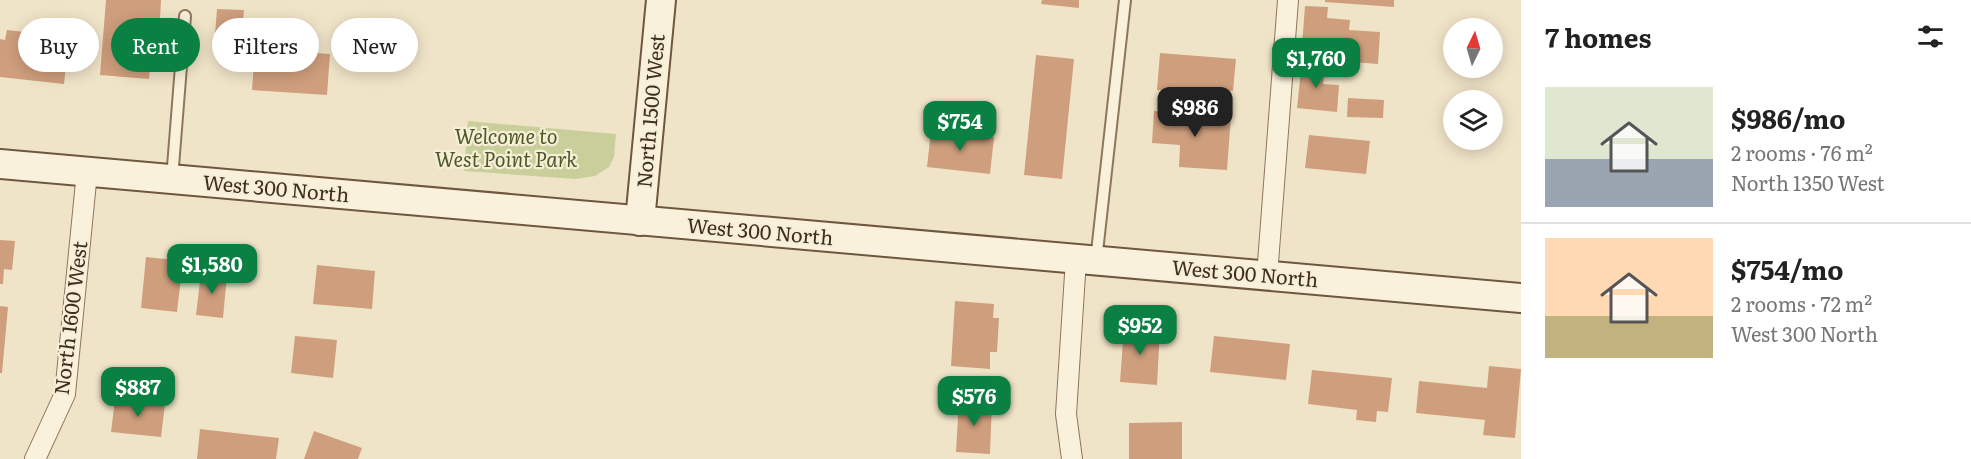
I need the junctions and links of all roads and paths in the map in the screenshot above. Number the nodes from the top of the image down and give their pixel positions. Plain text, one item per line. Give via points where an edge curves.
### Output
1 (661, 0) edge
2 (1125, 0) edge
3 (1288, 0) edge
4 (185, 16) dead end
5 (0, 164) edge
6 (87, 172) junction
7 (172, 180) junction
8 (640, 221) junction
9 (1086, 260) junction
10 (1267, 276) junction
11 (1521, 298) edge
12 (37, 458) edge
13 (1072, 459) edge

1 - 8 main road, North 1500 West
2 - 9 lane
3 - 10 street
4 - 7 lane
5 - 6 main road, West 300 North
6 - 7 main road, West 300 North
6 - 12 street, North 1600 West via 65,394
7 - 8 main road, West 300 North
8 - 9 main road, West 300 North
9 - 10 main road, West 300 North
9 - 13 street via 1066,414
10 - 11 main road, West 300 North

